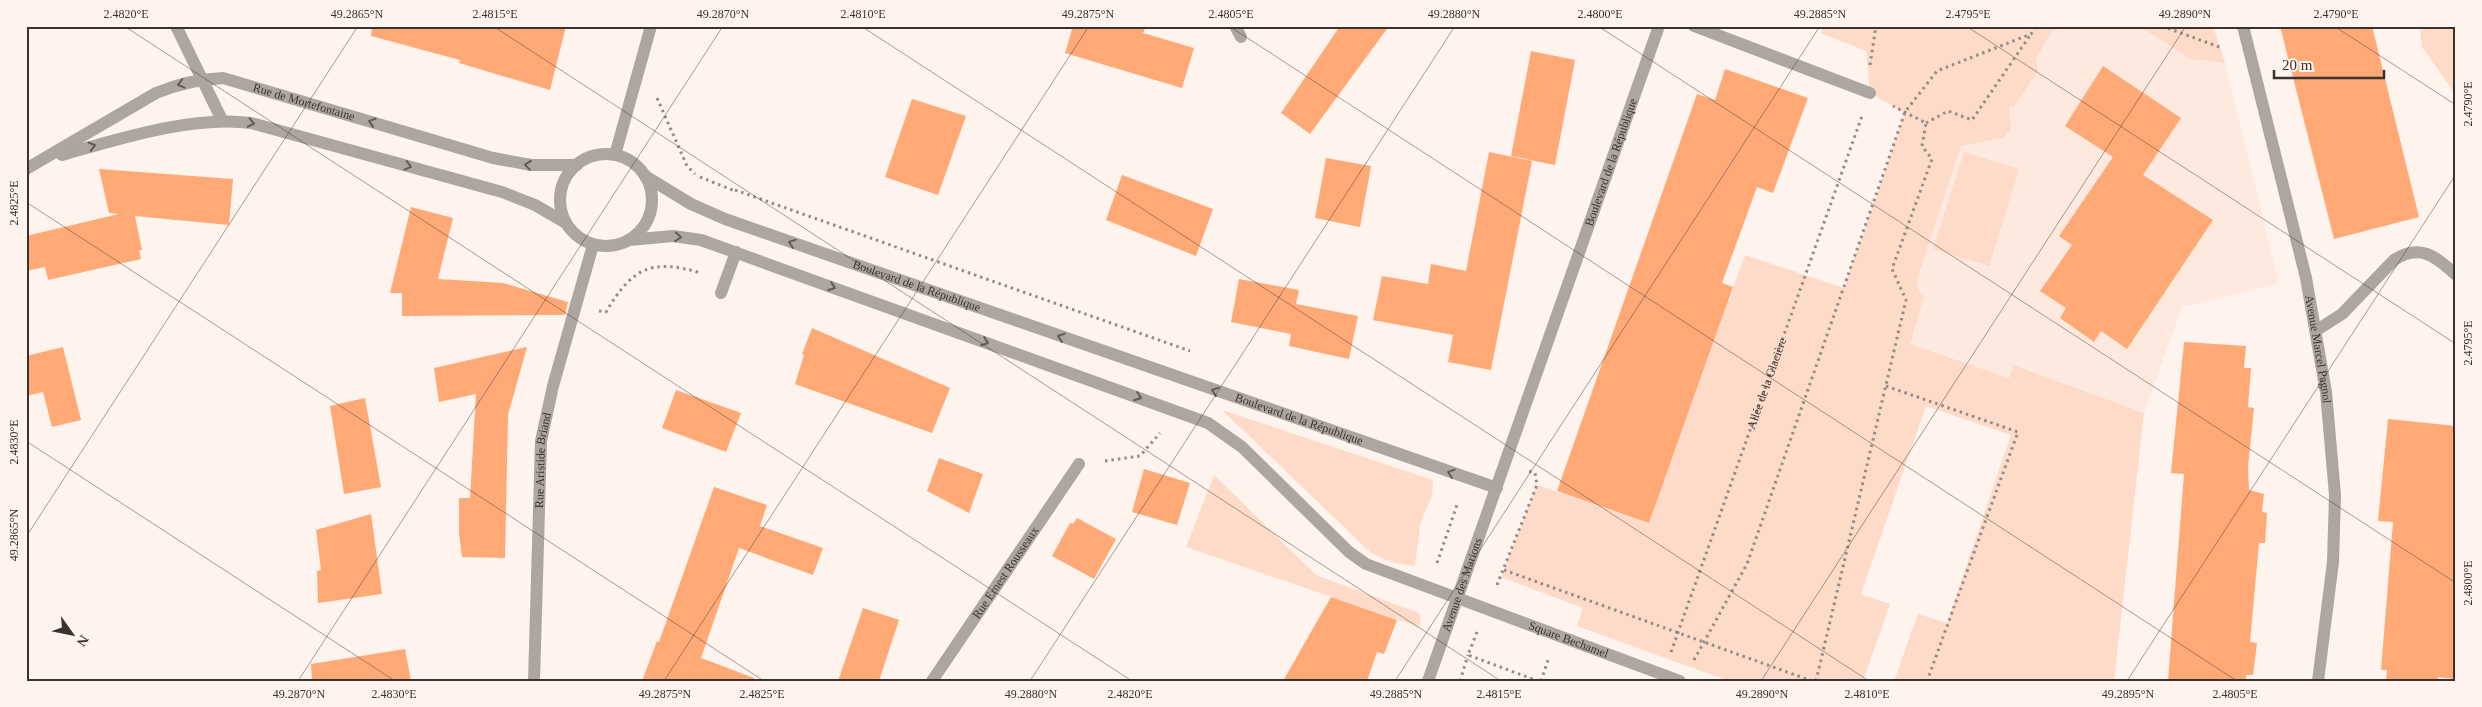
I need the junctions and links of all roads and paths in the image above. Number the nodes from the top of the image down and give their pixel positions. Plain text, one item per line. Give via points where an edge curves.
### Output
1 (176, 26) edge
2 (652, 26) edge
3 (1659, 26) edge
4 (1694, 26) edge
5 (1876, 26) edge
6 (2036, 26) edge
7 (2162, 26) edge
8 (2243, 26) edge
9 (2031, 34) junction
10 (2251, 58) junction
11 (202, 79) junction
12 (1868, 92) junction
13 (1905, 112) junction
14 (222, 120) junction
15 (1926, 123) junction
16 (615, 155) junction
17 (45, 160) junction
18 (577, 165) junction
19 (26, 169) edge
20 (645, 176) junction
21 (566, 223) junction
22 (629, 240) junction
23 (593, 245) junction
24 (736, 252) junction
25 (2456, 275) edge
26 (721, 293) dead end
27 (2317, 330) junction
28 (1886, 386) junction
29 (1079, 464) dead end
30 (1467, 478) junction
31 (1497, 488) junction
32 (1504, 570) dead end
33 (1428, 588) junction
34 (1457, 599) junction
35 (1485, 609) junction
36 (1678, 633) junction
37 (1704, 642) junction
38 (1468, 655) junction
39 (1690, 667) dead end
40 (1664, 675) junction
41 (534, 681) edge
42 (932, 681) edge
43 (1428, 681) edge
44 (1460, 681) edge
45 (1538, 681) edge
46 (1680, 681) edge
47 (1812, 681) edge
48 (1816, 681) edge
49 (1927, 681) edge
50 (2318, 681) edge

1 - 11 street
2 - 16 street
3 - 31 street, Boulevard de la République
4 - 12 street
5 - 12 path, Allée de la Glacière
6 - 9 path
7 - 10 path
8 - 10 street, Avenue Marcel Pagnol
9 - 13 path via 1937,71
9 - 15 path via 1972,120 1948,110
10 - 27 street, Avenue Marcel Pagnol
11 - 14 street
11 -> 17 street, Rue de Mortefontaine via 156,93
18 -> 11 street, Rue de Mortefontaine via 548,166 508,161 233,80
12 - 13 path
12 - 36 path, Allée de la Glacière
13 - 15 path
13 - 37 path via 1747,564
17 -> 14 street, Rue de Mortefontaine via 113,140
14 -> 21 street, Rue de Mortefontaine via 251,122 502,192 536,205
15 - 28 path via 1922,146 1932,159 1892,269 1906,300
16 - 18 street via 595,156
16 - 20 street via 629,161
17 - 19 street, Rue de Mortefontaine
18 - 21 street via 567,176 562,189 561,210
20 - 22 street via 652,196 650,211 640,231
30 -> 20 street, Boulevard de la République via 725,219 684,201
21 - 23 street via 580,239
22 - 23 street via 608,246
22 -> 24 street via 657,236 687,238
23 - 41 street, Rue Aristide Briand via 553,386 541,441
24 - 26 street
24 -> 33 street via 1208,423 1242,447 1357,558
25 - 27 street via 2429,254 2404,253 2342,314
27 - 50 street, Avenue Marcel Pagnol via 2331,434 2335,495 2333,562
28 - 48 path
28 - 49 path via 2018,432
29 - 42 street, Rue Ernest Rousseaux
30 - 31 street, Boulevard de la République
30 - 33 path
31 - 34 street, Avenue des Marions
32 - 36 path
33 - 34 street
34 - 35 street, Square Bechamel
34 - 43 street, Avenue des Marions
35 - 38 path
35 - 40 street, Square Bechamel
36 - 37 path
36 - 40 path, Allée de la Glacière
37 - 39 path
37 - 47 path
38 - 44 path
38 - 45 path
40 - 46 street, Square Bechamel

